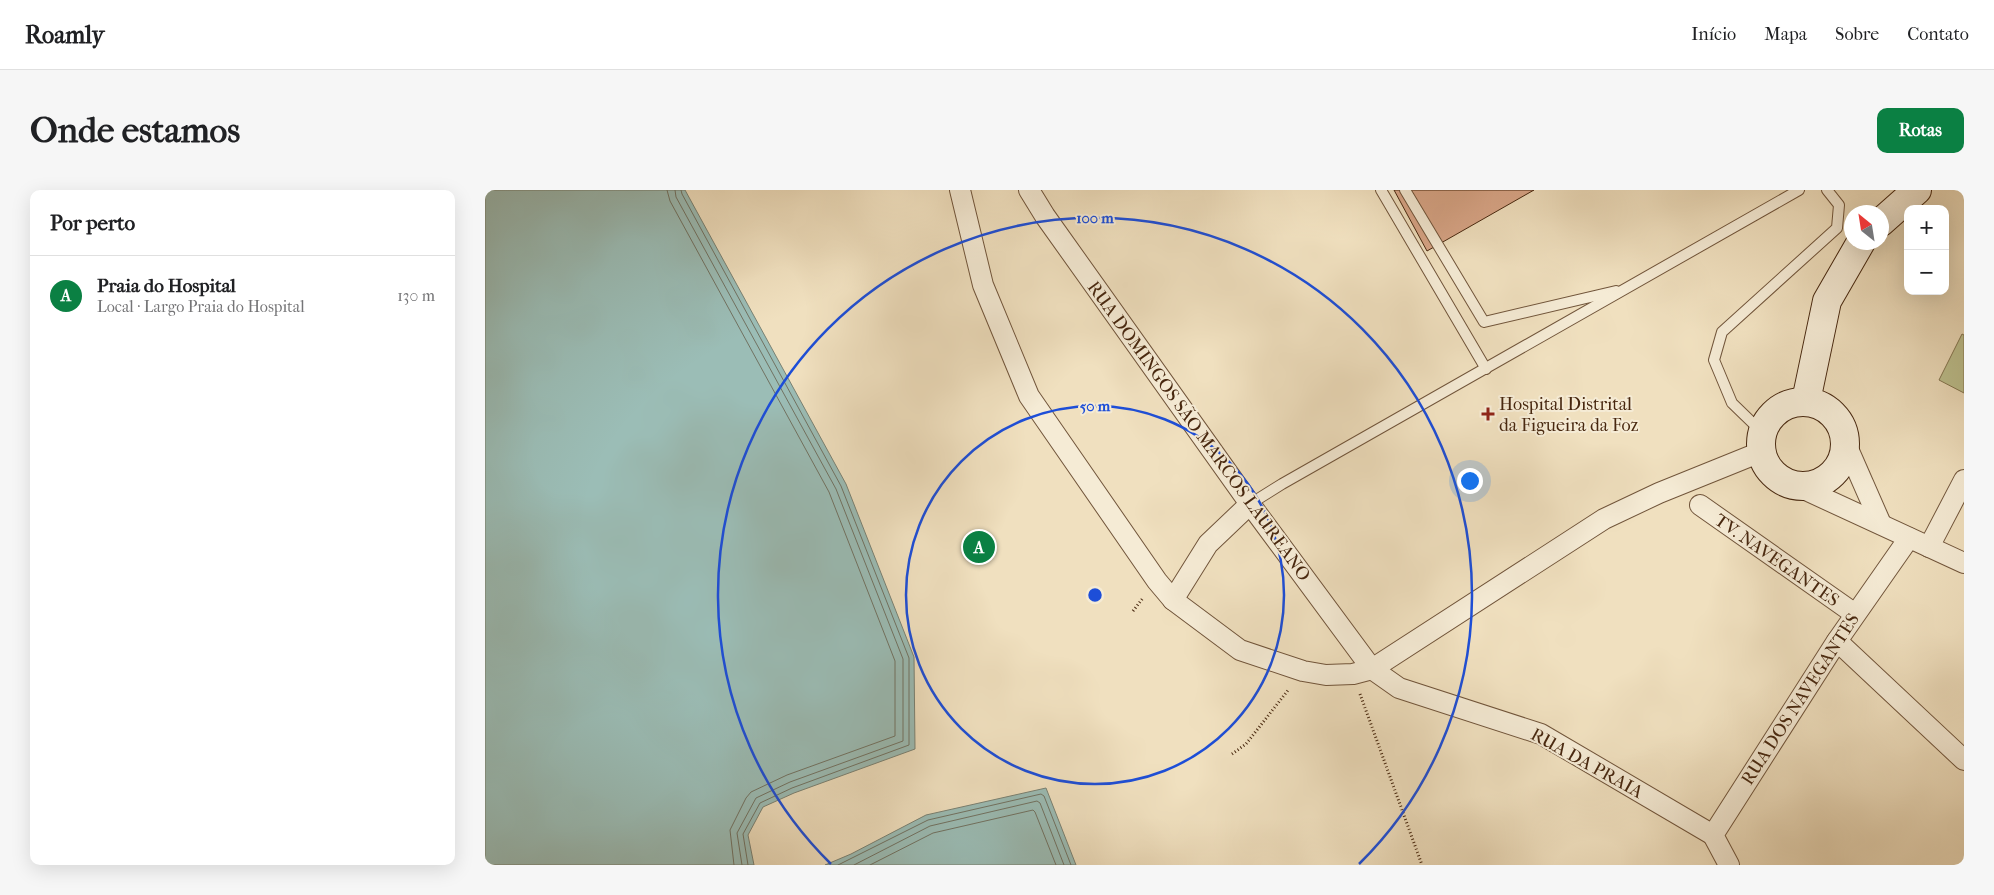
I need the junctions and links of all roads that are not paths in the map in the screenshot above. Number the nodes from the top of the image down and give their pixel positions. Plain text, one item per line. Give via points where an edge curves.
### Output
1 (960, 190) edge
2 (1029, 190) edge
3 (1381, 190) edge
4 (1405, 190) edge
5 (1799, 190) edge
6 (1827, 190) edge
7 (1917, 190) edge
8 (1889, 215) edge
9 (1856, 250) edge
10 (1627, 288) junction
11 (1486, 369) junction
12 (1806, 402) junction
13 (1763, 442) junction
14 (1845, 442) junction
15 (1964, 480) edge
16 (1795, 485) junction
17 (1250, 504) junction
18 (1700, 505) dead end
19 (1881, 524) junction
20 (1909, 538) junction
21 (1929, 547) junction
22 (1964, 563) edge
23 (1173, 600) junction
24 (1855, 614) junction
25 (1351, 640) junction
26 (1837, 641) junction
27 (1373, 669) junction
28 (1326, 675) junction
29 (1964, 760) edge
30 (1713, 835) junction
31 (1729, 865) edge

1 - 23 street via 983,285 1029,396
2 - 17 street, RUA DOMINGOS SÃO MARCOS LAUREANO
3 - 11 lane
4 - 10 lane via 1484,322
5 - 10 lane
6 - 13 lane via 1839,205 1837,228 1722,332 1714,360 1733,403
7 - 8 street
9 - 12 street via 1827,301
10 - 11 lane
11 - 17 lane
12 - 13 street via 1791,403 1774,413 1765,425
12 - 14 street via 1820,404 1836,417
13 - 16 street via 1764,459 1771,472
13 - 27 street via 1605,519
14 - 16 street via 1843,457 1833,473 1821,482
14 - 19 street
15 - 21 street
16 - 19 street
17 - 23 street via 1209,544
17 - 25 street, RUA DOMINGOS SÃO MARCOS LAUREANO
18 - 24 street, TV. NAVEGANTES
19 - 20 street
20 - 21 street
20 - 24 street, RUA DOS NAVEGANTES
21 - 22 street
23 - 28 street via 1240,650 1303,671
24 - 26 street, RUA DOS NAVEGANTES
25 - 27 street, RUA DOMINGOS SÃO MARCOS LAUREANO
25 - 28 street via 1344,656
26 - 29 street
26 - 30 street, RUA DOS NAVEGANTES
27 - 28 street
27 - 30 street, RUA DA PRAIA via 1399,688 1541,734
30 - 31 street

